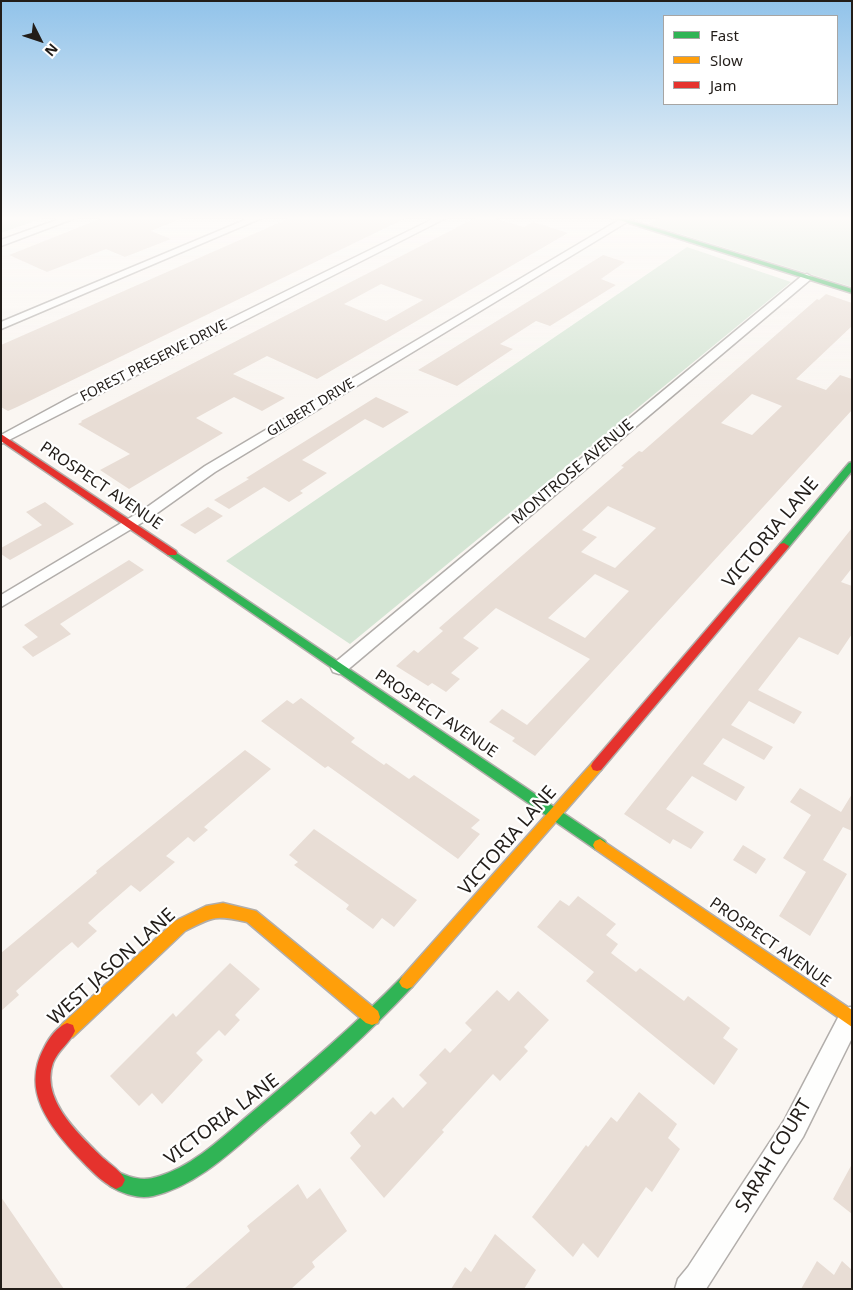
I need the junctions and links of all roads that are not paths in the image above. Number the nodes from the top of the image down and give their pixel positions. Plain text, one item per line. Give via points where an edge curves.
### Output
1 (117, 277) edge
2 (322, 277) edge
3 (522, 277) edge
4 (807, 277) joint
5 (852, 291) edge
6 (1, 326) edge
7 (2, 439) edge
8 (852, 465) edge
9 (129, 524) junction
10 (1, 602) edge
11 (340, 668) junction
12 (556, 814) junction
13 (372, 1017) junction
14 (851, 1017) edge
15 (146, 1188) joint
16 (688, 1289) edge

1 - 6 street
2 - 7 street, FOREST PRESERVE DRIVE
3 - 9 street, GILBERT DRIVE via 210,469
4 - 5 street
4 - 11 street, MONTROSE AVENUE
7 - 9 street, PROSPECT AVENUE
8 - 12 street, VICTORIA LANE
9 - 10 street, GILBERT DRIVE
9 - 11 street, PROSPECT AVENUE
11 - 12 street, PROSPECT AVENUE
12 - 13 street, VICTORIA LANE via 410,980
12 - 14 street, PROSPECT AVENUE
13 - 15 street, VICTORIA LANE via 266,1111 179,1177 160,1186
13 - 15 street, WEST JASON LANE via 251,916 234,910 218,910 195,916 180,926 60,1038 48,1052 44,1066 45,1098 55,1118 116,1181
14 - 16 street, SARAH COURT via 794,1128

